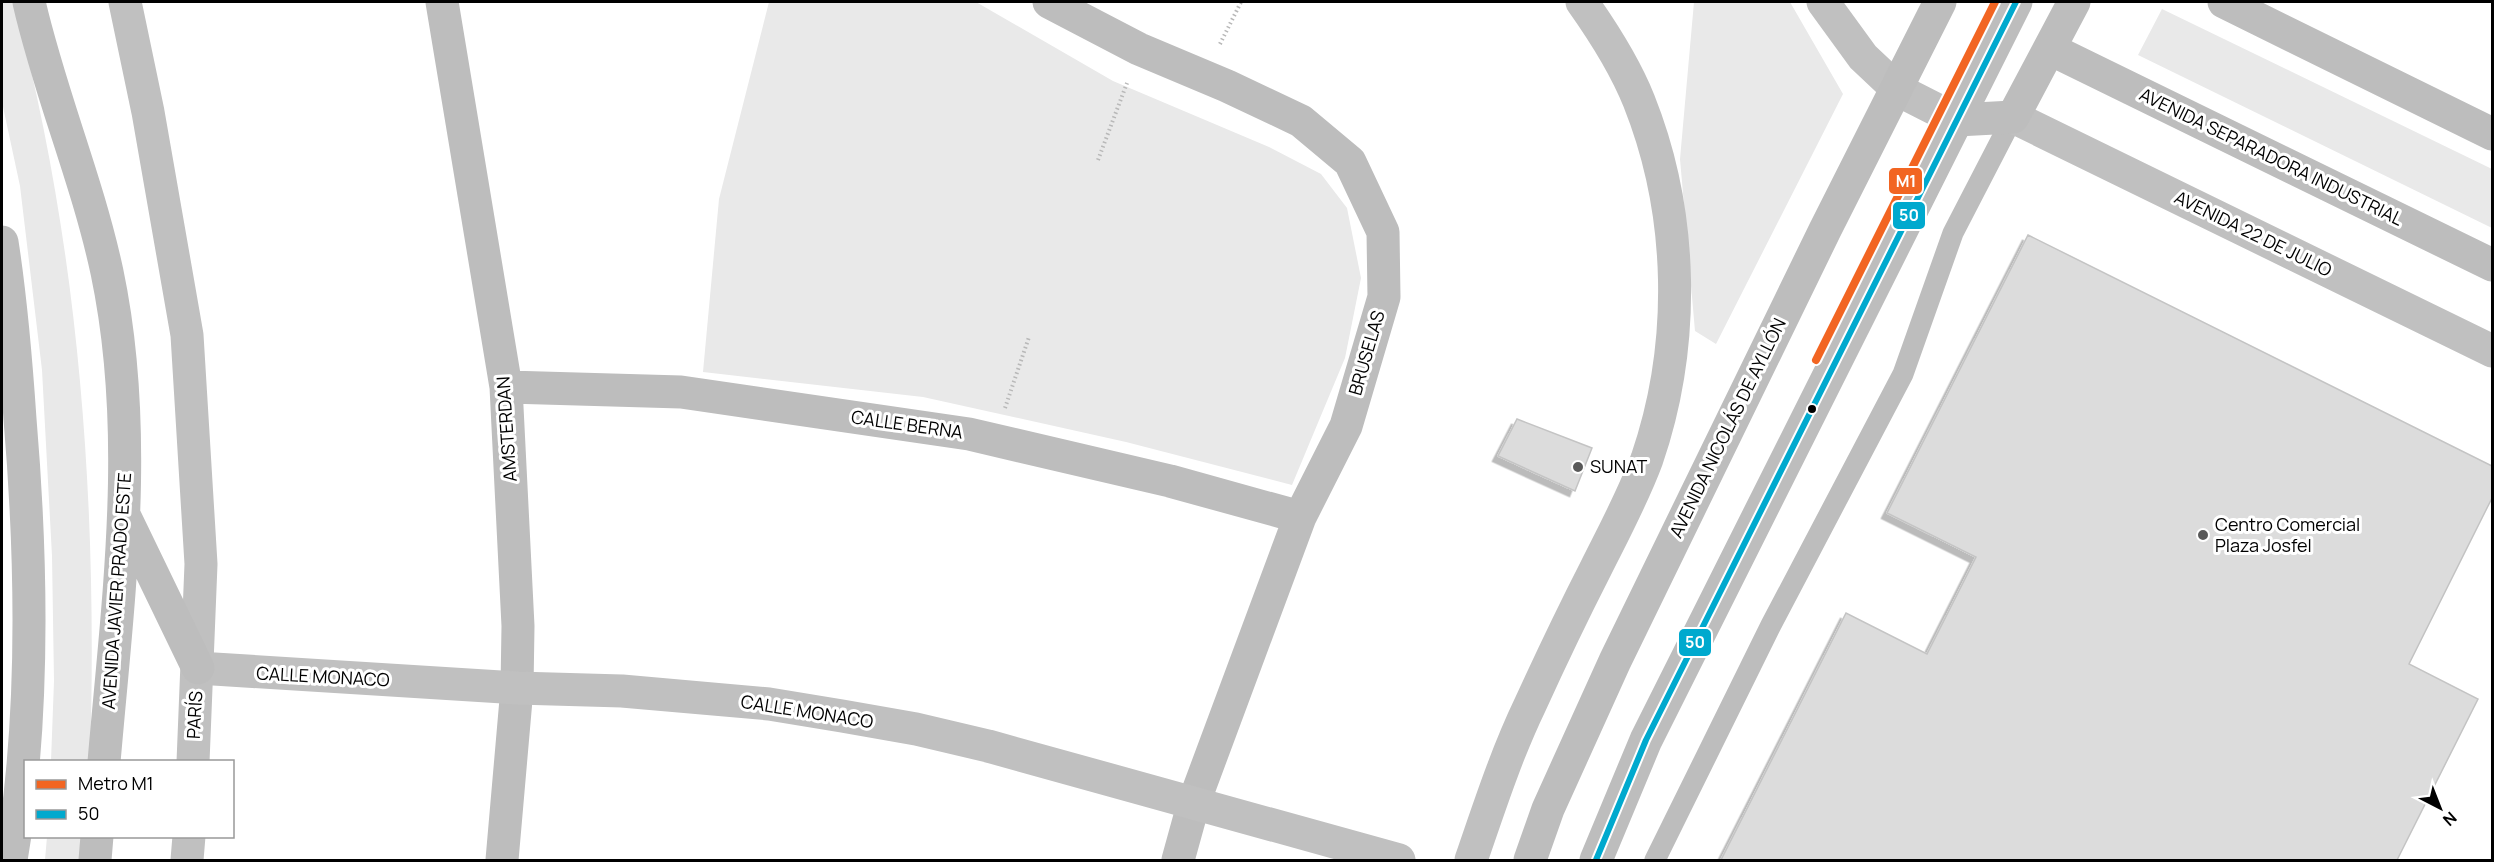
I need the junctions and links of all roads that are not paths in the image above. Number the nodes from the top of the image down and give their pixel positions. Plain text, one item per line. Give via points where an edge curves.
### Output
1 (29, 2) edge
2 (125, 2) edge
3 (442, 2) edge
4 (1049, 2) edge
5 (1582, 2) edge
6 (1823, 2) edge
7 (1940, 2) edge
8 (2016, 2) edge
9 (2074, 2) edge
10 (2224, 2) edge
11 (2050, 49) junction
12 (1898, 90) junction
13 (2013, 117) junction
14 (1957, 120) junction
15 (2493, 134) edge
16 (2, 242) edge
17 (2493, 265) edge
18 (2493, 351) edge
19 (506, 387) junction
20 (125, 517) junction
21 (1300, 517) junction
22 (198, 668) junction
23 (517, 688) junction
24 (104, 760) edge
25 (193, 760) edge
26 (1194, 802) junction
27 (10, 821) edge
28 (97, 838) edge
29 (189, 838) edge
30 (11, 861) edge
31 (95, 861) edge
32 (187, 861) edge
33 (502, 861) edge
34 (1178, 861) edge
35 (1399, 861) edge
36 (1471, 861) edge
37 (1530, 861) edge
38 (1596, 861) edge
39 (1655, 861) edge

1 - 20 main road, AVENIDA JAVIER PRADO ESTE via 40,51 90,198 108,274 124,407
2 - 22 street, PARÍS via 187,335 201,564
3 - 19 main road, AMSTERDAN
4 - 21 main road, BRUSELAS via 1139,49 1301,122 1350,162 1383,232 1384,297 1346,426
5 - 36 street via 1622,64 1653,138 1669,211 1674,261 1672,350 1658,425 1631,499 1528,708
6 - 12 street via 1863,57
7 - 12 main road, AVENIDA NICOLÁS DE AYLLÓN
8 - 14 main road
9 - 11 main road
10 - 15 main road
11 - 13 main road
11 - 17 main road, AVENIDA SEPARADORA INDUSTRIAL
12 - 14 street
12 - 37 main road, AVENIDA NICOLÁS DE AYLLÓN via 1825,230 1615,661 1548,809
13 - 14 main road
13 - 18 street, AVENIDA 22 DE JULIO
13 - 39 lane via 1953,233 1903,374 1771,625
14 - 38 main road via 1646,740
16 - 27 main road via 20,415 28,585 26,699
19 - 21 main road, CALLE BERNA via 681,392 995,440 1170,481
19 - 23 main road, AMSTERDAN via 518,626
20 - 22 main road
20 - 24 main road, AVENIDA JAVIER PRADO ESTE
21 - 26 main road, BRUSELAS
22 - 23 street, CALLE MONACO
22 - 25 street, PARÍS
23 - 26 street, CALLE MONACO via 696,696 842,716 988,746
23 - 33 main road, AMSTERDAN
26 - 34 main road, BRUSELAS
26 - 35 street, CALLE MONACO
27 - 30 main road
28 - 31 main road
29 - 32 street

